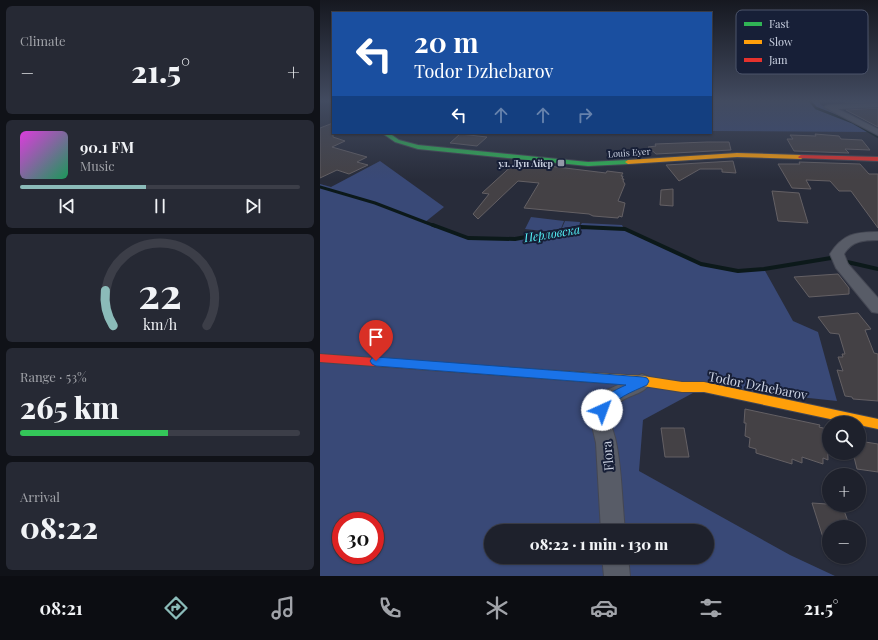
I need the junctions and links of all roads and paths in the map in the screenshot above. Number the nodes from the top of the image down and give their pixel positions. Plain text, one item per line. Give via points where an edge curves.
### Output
1 (868, 127) edge
2 (878, 132) edge
3 (387, 134) edge
4 (878, 159) edge
5 (878, 236) edge
6 (878, 308) edge
7 (320, 358) edge
8 (643, 381) junction
9 (878, 424) edge
10 (612, 524) edge
11 (616, 564) edge
12 (617, 576) edge

1 - 2 street
3 - 4 street, Louis Eyer via 403,144 418,147 588,164 737,155
5 - 6 street via 851,239 842,245 839,260
7 - 8 street, Todor Dzhebarov
8 - 9 street, Todor Dzhebarov via 682,387 704,387
8 - 10 street, Flora via 606,402 600,417 606,443
11 - 12 street

